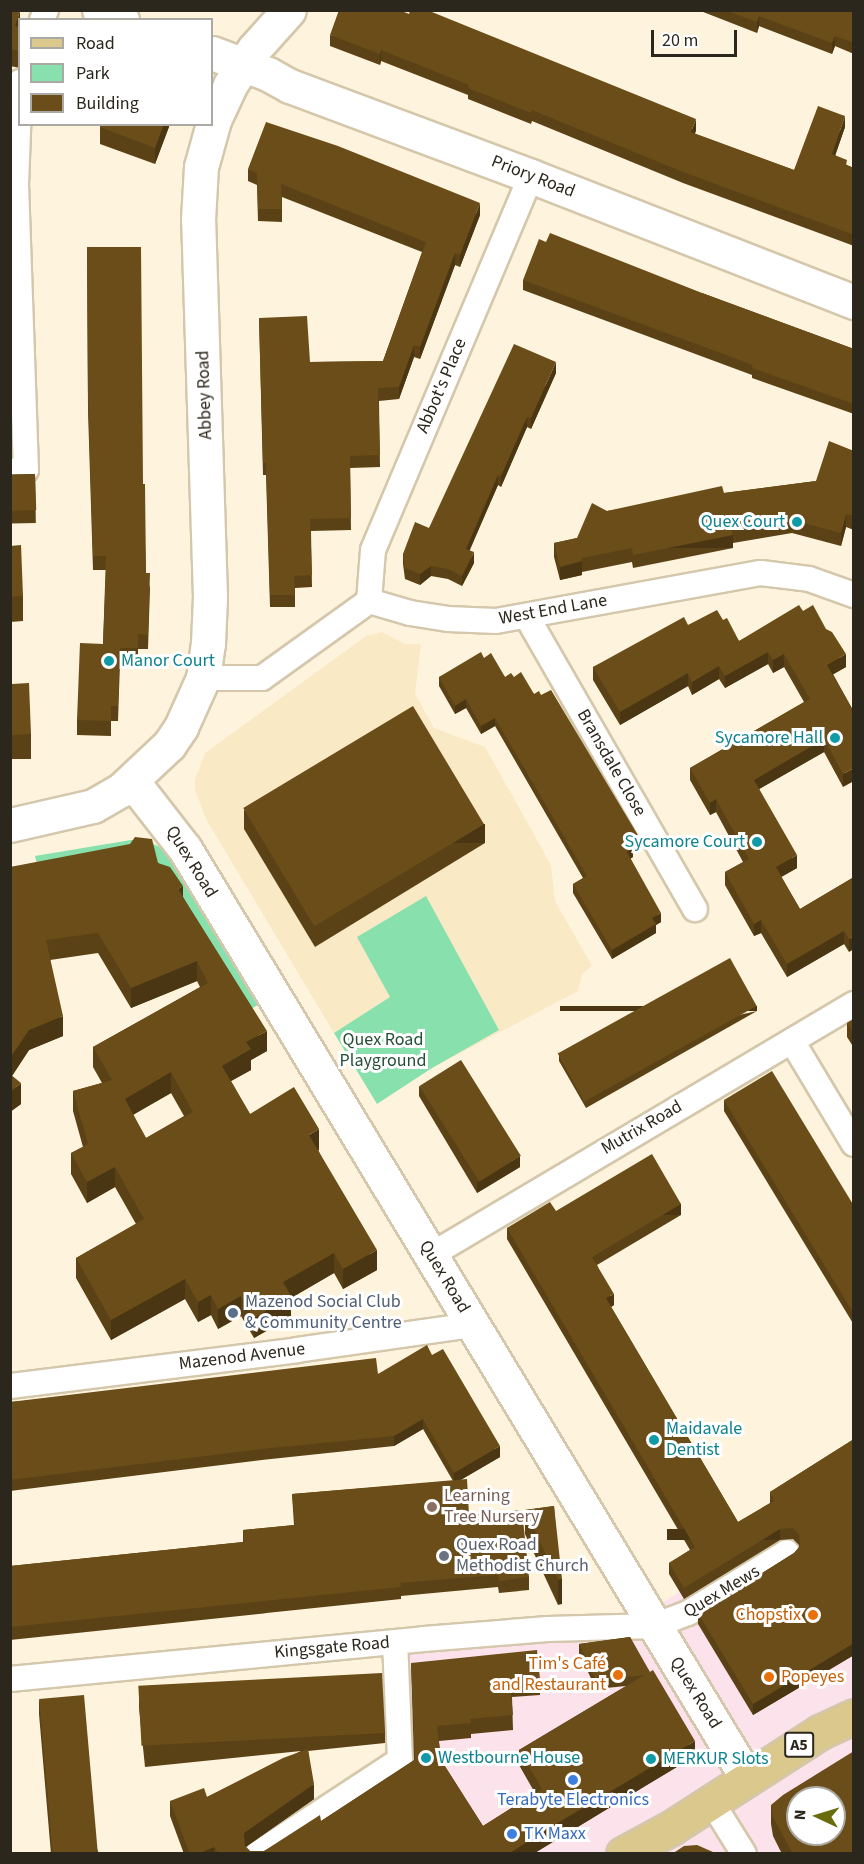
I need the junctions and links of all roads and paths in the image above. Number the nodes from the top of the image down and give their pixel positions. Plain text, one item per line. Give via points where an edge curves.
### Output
1 (99, 10) edge
2 (289, 10) edge
3 (118, 18) edge
4 (213, 53) edge
5 (242, 67) junction
6 (213, 123) edge
7 (18, 126) edge
8 (212, 126) edge
9 (531, 176) junction
10 (854, 302) edge
11 (10, 471) edge
12 (854, 595) edge
13 (369, 601) junction
14 (527, 617) junction
15 (203, 678) junction
16 (132, 781) junction
17 (10, 825) edge
18 (695, 909) dead end
19 (854, 1004) edge
20 (792, 1041) junction
21 (854, 1144) edge
22 (431, 1255) junction
23 (473, 1325) junction
24 (10, 1386) edge
25 (787, 1552) dead end
26 (654, 1626) junction
27 (395, 1642) junction
28 (10, 1678) edge
29 (854, 1716) edge
30 (747, 1778) junction
31 (711, 1801) junction
32 (257, 1854) edge
33 (623, 1854) edge
34 (744, 1854) edge

1 - 3 main road
2 - 5 main road, Abbey Road
4 - 5 main road, Priory Road
5 - 6 main road, Abbey Road
5 - 9 main road, Priory Road
7 - 11 street via 16,185 26,470
8 - 15 main road, Abbey Road via 198,191 210,597
9 - 10 main road, Priory Road
9 - 13 street, Abbot's Place via 373,550
12 - 14 street, West End Lane via 809,579 761,573
13 - 14 street, West End Lane via 448,619 496,621
13 - 15 street via 262,678
14 - 18 street, Bransdale Close
15 - 16 main road, Abbey Road via 181,727 157,759
16 - 17 main road via 93,806
16 - 22 main road, Quex Road via 180,842
19 - 20 street, Mutrix Road
20 - 21 street
20 - 22 street, Mutrix Road
22 - 23 main road, Quex Road
23 - 24 street, Mazenod Avenue
23 - 26 main road, Quex Road
25 - 26 street, Quex Mews via 688,1614
26 - 27 street, Kingsgate Road via 548,1629
26 - 30 main road, Quex Road
27 - 28 street, Kingsgate Road
27 - 32 street via 400,1760
29 - 30 main road, A5 via 820,1732
30 - 31 main road, A5
31 - 33 main road, A5
31 - 34 street

